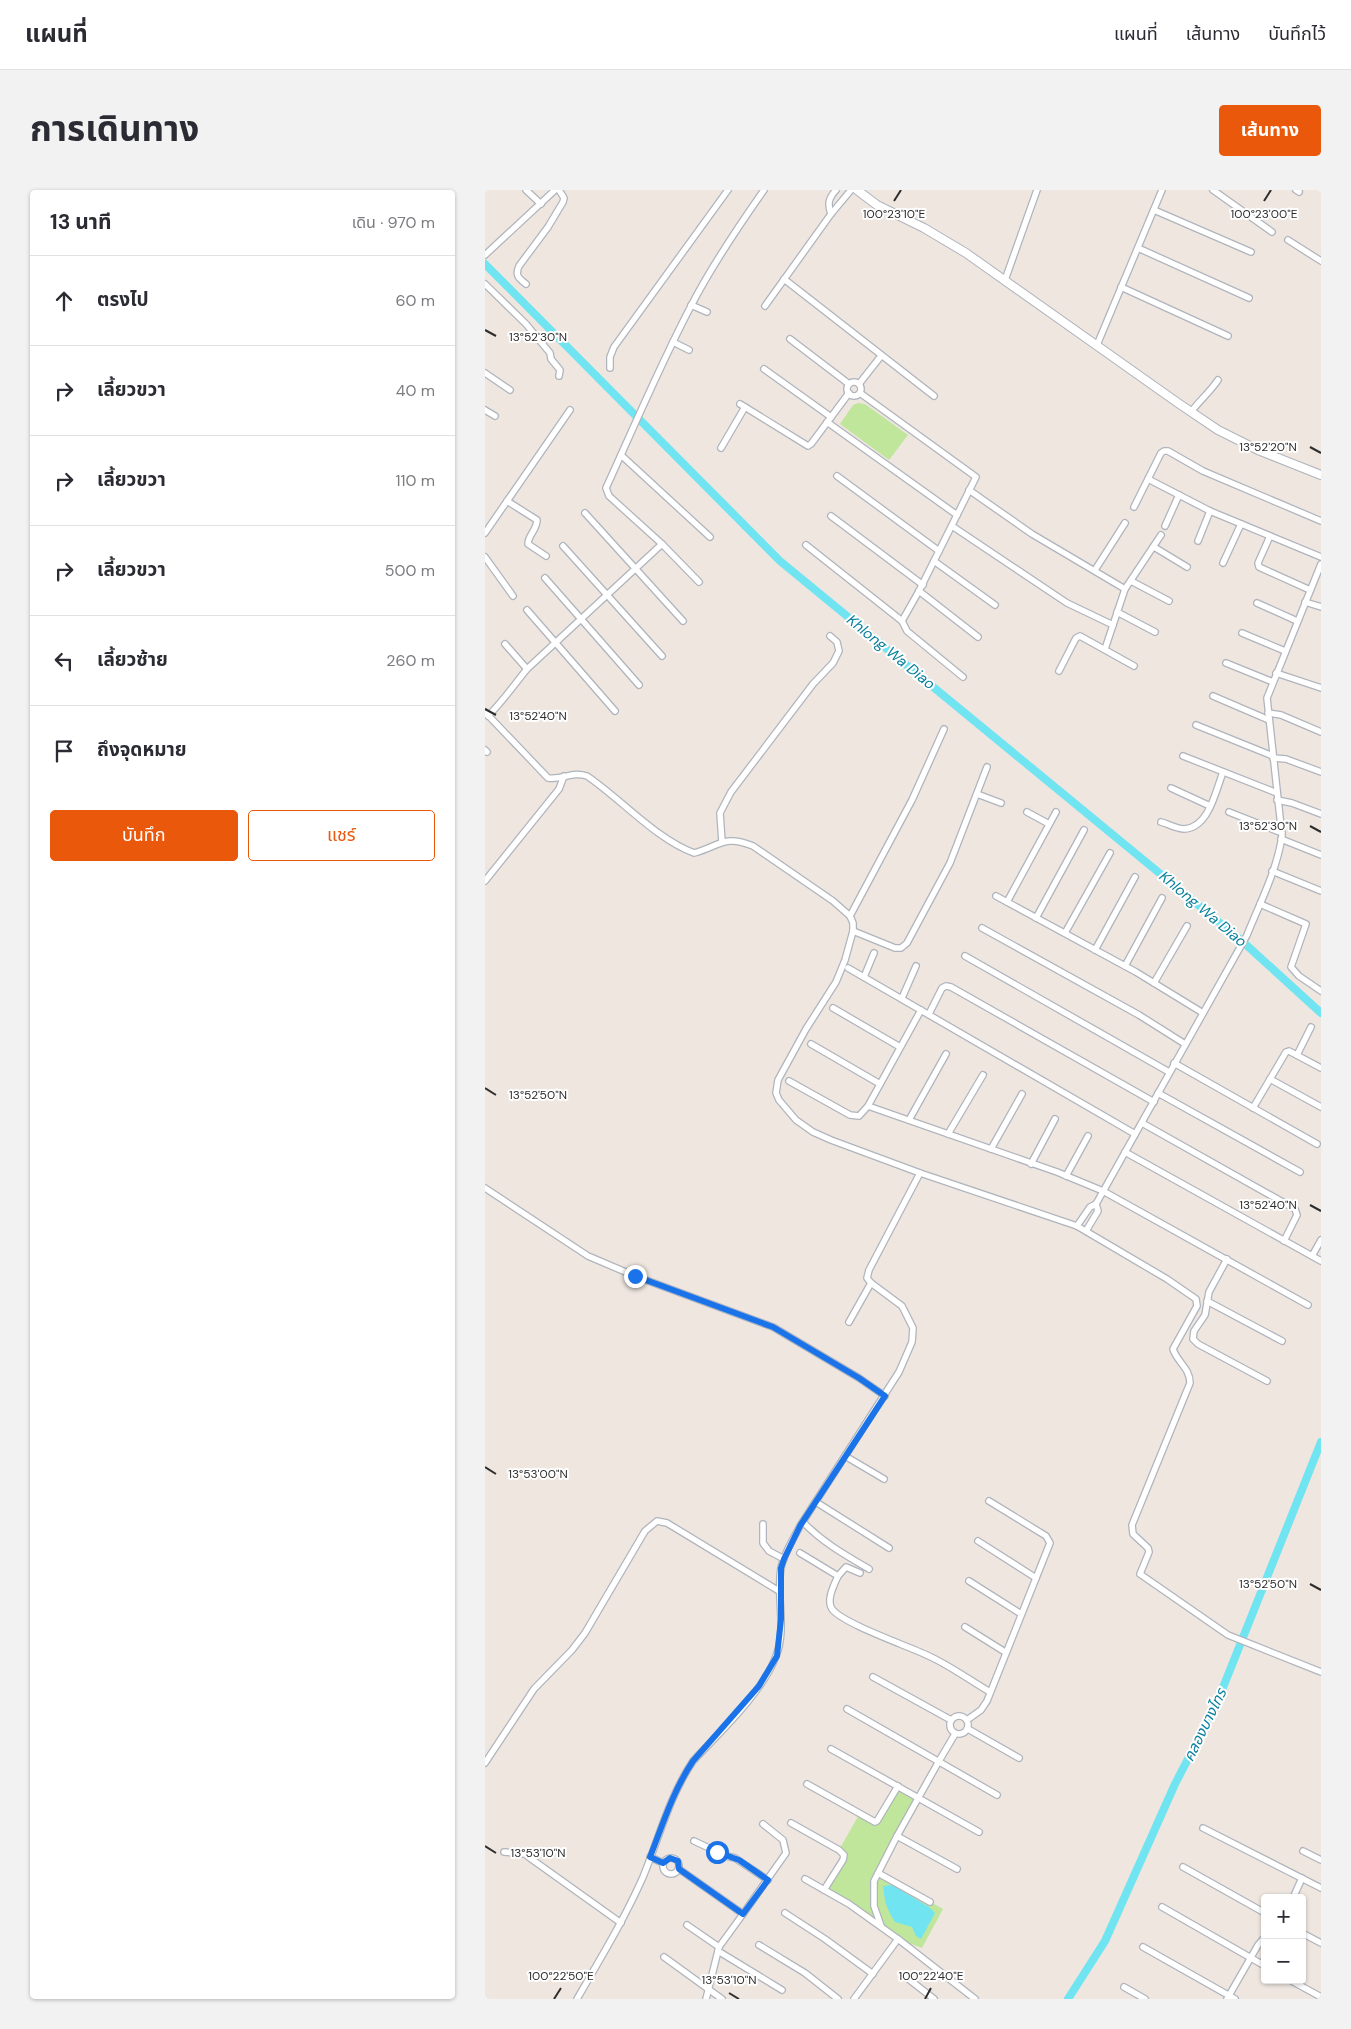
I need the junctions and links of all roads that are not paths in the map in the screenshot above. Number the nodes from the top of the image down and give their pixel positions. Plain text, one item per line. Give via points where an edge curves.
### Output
1 (526, 190) edge
2 (555, 190) edge
3 (559, 190) edge
4 (728, 190) edge
5 (764, 190) edge
6 (835, 190) edge
7 (851, 190) edge
8 (857, 190) edge
9 (1037, 190) edge
10 (1162, 190) edge
11 (1213, 190) edge
12 (541, 204) junction
13 (1154, 210) junction
14 (831, 214) junction
15 (1273, 232) dead end
16 (1288, 240) dead end
17 (1138, 248) junction
18 (1251, 252) dead end
19 (485, 255) edge
20 (1321, 261) edge
21 (784, 279) junction
22 (1005, 280) junction
23 (485, 284) edge
24 (526, 284) dead end
25 (1121, 287) junction
26 (1249, 298) dead end
27 (691, 305) junction
28 (765, 306) dead end
29 (707, 312) dead end
30 (1228, 336) dead end
31 (790, 339) dead end
32 (673, 342) junction
33 (1097, 345) junction
34 (689, 350) dead end
35 (881, 356) junction
36 (610, 368) dead end
37 (764, 369) dead end
38 (485, 373) edge
39 (559, 376) dead end
40 (1218, 380) dead end
41 (849, 384) junction
42 (859, 384) junction
43 (510, 390) dead end
44 (849, 393) junction
45 (860, 393) junction
46 (934, 396) dead end
47 (485, 410) edge
48 (570, 410) dead end
49 (1191, 412) junction
50 (495, 416) dead end
51 (829, 420) junction
52 (721, 448) dead end
53 (621, 454) junction
54 (1321, 475) edge
55 (837, 476) dead end
56 (1147, 479) junction
57 (969, 490) junction
58 (1179, 495) junction
59 (507, 501) junction
60 (1134, 507) dead end
61 (1210, 511) junction
62 (585, 513) dead end
63 (957, 515) junction
64 (831, 516) dead end
65 (1321, 522) edge
66 (1125, 523) dead end
67 (1241, 524) junction
68 (952, 526) junction
69 (1165, 526) dead end
70 (485, 533) edge
71 (1161, 535) dead end
72 (1270, 536) junction
73 (710, 538) dead end
74 (1199, 542) dead end
75 (662, 544) junction
76 (806, 545) dead end
77 (563, 546) dead end
78 (1153, 546) junction
79 (939, 551) junction
80 (546, 556) dead end
81 (485, 557) edge
82 (1321, 557) edge
83 (935, 561) junction
84 (1223, 564) dead end
85 (1321, 565) edge
86 (1187, 567) dead end
87 (635, 569) junction
88 (1095, 570) junction
89 (545, 578) dead end
90 (1131, 581) junction
91 (699, 582) dead end
92 (923, 584) junction
93 (1125, 589) junction
94 (1310, 590) junction
95 (919, 591) junction
96 (513, 596) dead end
97 (607, 596) junction
98 (1169, 601) dead end
99 (1305, 602) junction
100 (1257, 603) dead end
101 (995, 605) dead end
102 (1321, 607) edge
103 (527, 610) dead end
104 (1117, 612) junction
105 (581, 620) junction
106 (683, 621) dead end
107 (902, 621) junction
108 (1297, 621) junction
109 (1113, 625) junction
110 (1155, 632) dead end
111 (1242, 633) dead end
112 (831, 636) dead end
113 (978, 637) dead end
114 (505, 644) dead end
115 (555, 644) junction
116 (1105, 650) junction
117 (1285, 651) junction
118 (662, 656) dead end
119 (1226, 663) dead end
120 (1134, 666) dead end
121 (527, 669) junction
122 (1059, 671) dead end
123 (1277, 672) junction
124 (963, 677) dead end
125 (1273, 682) junction
126 (639, 685) dead end
127 (1321, 688) edge
128 (1213, 696) dead end
129 (615, 711) dead end
130 (487, 714) edge
131 (1268, 716) junction
132 (1196, 725) dead end
133 (944, 729) dead end
134 (1321, 732) edge
135 (1183, 756) dead end
136 (1273, 757) junction
137 (987, 767) dead end
138 (1223, 772) junction
139 (1321, 772) edge
140 (564, 776) junction
141 (1171, 788) dead end
142 (1277, 793) junction
143 (977, 794) junction
144 (1277, 800) junction
145 (1001, 803) dead end
146 (1210, 806) junction
147 (1027, 812) dead end
148 (1056, 812) dead end
149 (1229, 812) dead end
150 (1321, 814) edge
151 (1161, 822) dead end
152 (1049, 824) junction
153 (1084, 830) dead end
154 (1281, 836) junction
155 (722, 842) junction
156 (1110, 853) dead end
157 (1321, 855) edge
158 (1272, 871) junction
159 (1135, 877) dead end
160 (485, 881) edge
161 (1321, 891) edge
162 (996, 896) dead end
163 (1162, 898) dead end
164 (1007, 902) junction
165 (1260, 904) junction
166 (850, 916) junction
167 (1036, 918) junction
168 (1187, 926) dead end
169 (982, 928) dead end
170 (853, 931) junction
171 (1065, 934) junction
172 (1095, 950) junction
173 (874, 953) dead end
174 (965, 956) dead end
175 (916, 966) dead end
176 (1125, 966) junction
177 (848, 968) dead end
178 (864, 977) junction
179 (1154, 983) junction
180 (1321, 991) edge
181 (902, 998) junction
182 (833, 1008) dead end
183 (921, 1010) junction
184 (1203, 1012) junction
185 (929, 1014) junction
186 (1311, 1027) dead end
187 (811, 1044) dead end
188 (1185, 1044) junction
189 (900, 1047) junction
190 (946, 1054) dead end
191 (1297, 1055) junction
192 (1174, 1063) junction
193 (1321, 1068) edge
194 (1169, 1072) junction
195 (983, 1075) dead end
196 (1270, 1079) junction
197 (789, 1081) dead end
198 (880, 1084) junction
199 (1158, 1093) junction
200 (1021, 1094) dead end
201 (1154, 1102) junction
202 (867, 1106) junction
203 (1321, 1107) edge
204 (1253, 1108) junction
205 (1055, 1119) dead end
206 (909, 1120) junction
207 (1142, 1123) junction
208 (948, 1134) junction
209 (1135, 1134) junction
210 (1088, 1136) dead end
211 (1317, 1144) dead end
212 (991, 1149) junction
213 (1125, 1152) junction
214 (1031, 1164) junction
215 (1300, 1172) dead end
216 (920, 1173) junction
217 (1066, 1176) junction
218 (485, 1188) edge
219 (1103, 1191) junction
220 (1096, 1204) junction
221 (1077, 1226) junction
222 (1086, 1231) junction
223 (1321, 1240) edge
224 (1284, 1241) junction
225 (1312, 1256) junction
226 (1227, 1259) junction
227 (1321, 1261) edge
228 (871, 1283) junction
229 (1207, 1301) junction
230 (1308, 1305) dead end
231 (849, 1322) dead end
232 (1282, 1341) dead end
233 (1267, 1381) dead end
234 (885, 1396) junction
235 (845, 1456) junction
236 (883, 1479) dead end
237 (989, 1501) dead end
238 (816, 1502) junction
239 (803, 1522) junction
240 (763, 1524) dead end
241 (978, 1541) dead end
242 (889, 1548) dead end
243 (800, 1553) dead end
244 (784, 1559) junction
245 (869, 1568) dead end
246 (860, 1573) dead end
247 (838, 1576) junction
248 (1036, 1578) junction
249 (969, 1581) dead end
250 (779, 1591) junction
251 (1021, 1614) junction
252 (965, 1627) dead end
253 (1005, 1652) junction
254 (1321, 1672) edge
255 (873, 1677) dead end
256 (990, 1692) junction
257 (847, 1709) dead end
258 (951, 1720) junction
259 (967, 1720) junction
260 (968, 1729) junction
261 (955, 1734) junction
262 (831, 1749) dead end
263 (1019, 1758) dead end
264 (939, 1761) junction
265 (485, 1763) edge
266 (807, 1784) dead end
267 (898, 1786) junction
268 (997, 1795) dead end
269 (919, 1799) junction
270 (791, 1823) dead end
271 (763, 1824) dead end
272 (1203, 1828) dead end
273 (979, 1832) dead end
274 (897, 1836) junction
275 (694, 1841) dead end
276 (1303, 1850) dead end
277 (504, 1852) dead end
278 (650, 1857) junction
279 (1321, 1860) edge
280 (663, 1863) junction
281 (1183, 1867) dead end
282 (679, 1869) junction
283 (957, 1869) dead end
284 (878, 1872) junction
285 (1302, 1878) junction
286 (805, 1879) dead end
287 (768, 1880) junction
288 (1321, 1888) edge
289 (825, 1890) junction
290 (1295, 1894) edge
291 (930, 1902) dead end
292 (1162, 1907) dead end
293 (1261, 1911) edge
294 (785, 1913) dead end
295 (743, 1914) junction
296 (621, 1923) junction
297 (687, 1925) dead end
298 (881, 1926) junction
299 (1306, 1935) edge
300 (898, 1939) junction
301 (1264, 1939) edge
302 (1321, 1943) edge
303 (759, 1945) dead end
304 (1143, 1947) dead end
305 (719, 1949) junction
306 (664, 1957) dead end
307 (1251, 1958) junction
308 (1261, 1964) edge
309 (873, 1974) junction
310 (906, 1977) dead end
311 (1297, 1984) edge
312 (1124, 1988) dead end
313 (709, 1989) junction
314 (781, 1990) dead end
315 (1228, 1997) edge
316 (1321, 1997) edge
317 (577, 1999) edge
318 (706, 1999) edge
319 (722, 1999) edge
320 (838, 1999) edge
321 (854, 1999) edge
322 (934, 1999) edge
323 (975, 1999) edge
324 (1145, 1999) edge
325 (1235, 1999) edge

1 - 12 street
2 - 12 street
3 - 24 street via 563,202 516,272
4 - 36 street via 614,347
5 - 27 street
6 - 14 street via 829,197
7 - 14 street
8 - 22 street via 877,205 966,253
9 - 22 street
10 - 13 street
11 - 15 street
12 - 19 street
13 - 17 street
13 - 18 street
14 - 21 street
16 - 20 street
17 - 25 street
17 - 26 street
21 - 28 street
21 - 35 street
22 - 33 street
23 - 39 street via 550,353 560,370
25 - 30 street
25 - 33 street
27 - 29 street
27 - 32 street
31 - 41 street
32 - 34 street
32 - 53 street
33 - 49 street
35 - 42 street
35 - 46 street
37 - 51 street
38 - 43 street
40 - 49 street
41 - 42 street
41 - 44 street
42 - 45 street
44 - 45 street via 855,396
44 - 51 street
45 - 57 street via 976,477
47 - 50 street
48 - 59 street
49 - 54 street via 1258,450
51 - 52 street via 808,446 743,406
51 - 63 street
53 - 73 street
53 - 75 street via 606,488 609,496
55 - 79 street
56 - 58 street
56 - 60 street
56 - 65 street via 1164,450 1203,472
57 - 63 street
57 - 88 street via 1032,534
58 - 61 street
58 - 69 street
59 - 70 street
59 - 80 street via 537,520 528,544
61 - 67 street
61 - 74 street
62 - 87 street
63 - 68 street
64 - 92 street
66 - 88 street
67 - 72 street
67 - 84 street
68 - 79 street
68 - 109 street via 1067,603
71 - 78 street
72 - 82 street
72 - 94 street via 1259,567
75 - 87 street
75 - 91 street
76 - 107 street
77 - 97 street
78 - 86 street
78 - 90 street
79 - 83 street
81 - 96 street
83 - 92 street
83 - 101 street
85 - 94 street
87 - 97 street
87 - 106 street
88 - 93 street
89 - 105 street
90 - 93 street
90 - 98 street
92 - 95 street
93 - 104 street
94 - 99 street
95 - 107 street
95 - 113 street
97 - 105 street
97 - 118 street
99 - 102 street
99 - 108 street
100 - 108 street
103 - 115 street
104 - 109 street
104 - 110 street
105 - 115 street
105 - 126 street
107 - 124 street via 907,631
108 - 117 street
109 - 116 street
111 - 117 street
112 - 155 street via 839,650 833,662 731,792 719,813
114 - 121 street
115 - 121 street
115 - 129 street
116 - 120 street
116 - 122 street via 1077,636
117 - 123 street
119 - 125 street
121 - 130 street via 502,702
123 - 125 street
123 - 127 street
125 - 131 street via 1267,698
128 - 131 street
130 - 140 street via 542,774 555,779
131 - 134 street via 1281,715
131 - 136 street
132 - 136 street
133 - 166 street via 912,800
135 - 138 street
136 - 139 street
136 - 142 street
137 - 143 street
138 - 142 street
138 - 146 street
140 - 155 street via 579,773 587,776 685,850 694,853
140 - 160 street via 554,795
141 - 146 street
142 - 144 street
143 - 145 street
143 - 170 street via 949,863 907,943 895,948
144 - 150 street via 1292,802
144 - 154 street
146 - 151 street via 1205,816 1192,827 1179,828
147 - 152 street
148 - 152 street
149 - 154 street
152 - 164 street
153 - 167 street
154 - 157 street
154 - 158 street
155 - 166 street via 739,840 753,846
156 - 171 street
158 - 161 street
158 - 165 street
159 - 172 street
162 - 164 street
163 - 176 street
164 - 167 street
165 - 180 street via 1307,924 1291,967
165 - 184 street via 1247,935
166 - 170 street
167 - 171 street
168 - 179 street
169 - 188 street
170 - 216 street via 836,982 778,1080 776,1093 796,1120 813,1132
171 - 172 street
172 - 176 street
173 - 178 street
174 - 194 street
175 - 181 street
176 - 179 street
177 - 178 street
178 - 181 street
179 - 184 street
181 - 183 street
182 - 189 street
183 - 185 street
183 - 189 street
184 - 188 street
185 - 201 street via 942,988 951,987
185 - 209 street
186 - 191 street
187 - 198 street
188 - 192 street
189 - 198 street
190 - 206 street
191 - 193 street
191 - 196 street via 1289,1051 1283,1054
192 - 194 street
192 - 204 street
194 - 199 street
195 - 208 street
196 - 203 street
196 - 204 street
197 - 202 street via 855,1117
198 - 202 street
199 - 201 street
199 - 215 street
200 - 212 street
201 - 207 street
202 - 206 street
204 - 211 street
205 - 214 street
206 - 208 street
207 - 209 street
207 - 224 street via 1295,1209 1297,1215
208 - 212 street
209 - 213 street
210 - 217 street
212 - 214 street
213 - 219 street
213 - 224 street
214 - 217 street
216 - 221 street
216 - 228 street via 869,1270 867,1278
217 - 219 street
218 - 234 street via 588,1256 773,1327
219 - 220 street
219 - 226 street
220 - 221 street via 1090,1207
220 - 222 street via 1098,1211
221 - 222 street
222 - 254 street via 1167,1279 1198,1302 1173,1349 1188,1370 1190,1382 1132,1525 1133,1534 1146,1544 1149,1552 1140,1574 1230,1636
223 - 225 street
224 - 225 street
225 - 227 street
226 - 229 street
226 - 230 street
228 - 231 street
228 - 234 street via 902,1306 913,1328 912,1342
229 - 232 street
229 - 233 street via 1205,1315 1194,1331 1193,1339
234 - 235 street
235 - 236 street
235 - 238 street
237 - 248 street via 1049,1539
238 - 239 street
238 - 242 street
239 - 244 street
239 - 245 street via 839,1551
240 - 244 street via 763,1543 769,1551
241 - 248 street
243 - 247 street
244 - 250 street
246 - 247 street via 846,1567
247 - 256 street via 830,1603 845,1620 933,1658
248 - 251 street
249 - 251 street
250 - 265 street via 667,1523 657,1521 645,1531 579,1642 534,1689
250 - 278 street via 781,1619 777,1656 759,1686 686,1771
251 - 253 street
252 - 253 street
253 - 256 street
255 - 258 street
256 - 259 street via 981,1710
257 - 264 street
258 - 259 street via 959,1716
258 - 261 street via 951,1731
259 - 260 street
260 - 261 street via 963,1734
260 - 263 street
261 - 264 street
262 - 267 street
264 - 268 street
264 - 269 street
266 - 267 street via 875,1822
267 - 269 street
269 - 273 street
269 - 274 street
270 - 289 street via 843,1855
271 - 287 street via 783,1840 786,1853
272 - 285 street
274 - 283 street
274 - 284 street
275 - 287 street via 735,1858
276 - 279 street
277 - 296 street via 525,1854
278 - 280 street
278 - 296 street
280 - 282 street via 674,1858
280 - 282 street via 668,1874 677,1873
281 - 293 street
282 - 295 street
284 - 291 street
284 - 298 street via 873,1889 874,1906
285 - 288 street
285 - 290 street
286 - 289 street
287 - 295 street
289 - 298 street
292 - 307 street
294 - 309 street
295 - 305 street
296 - 317 street
297 - 305 street
298 - 300 street
299 - 302 street
300 - 309 street
300 - 323 street
301 - 307 street
303 - 320 street via 805,1973
304 - 315 street
305 - 313 street
305 - 314 street
306 - 313 street
307 - 308 street
307 - 315 street
309 - 321 street
310 - 322 street
311 - 316 street
312 - 324 street
313 - 318 street
313 - 319 street
315 - 325 street

